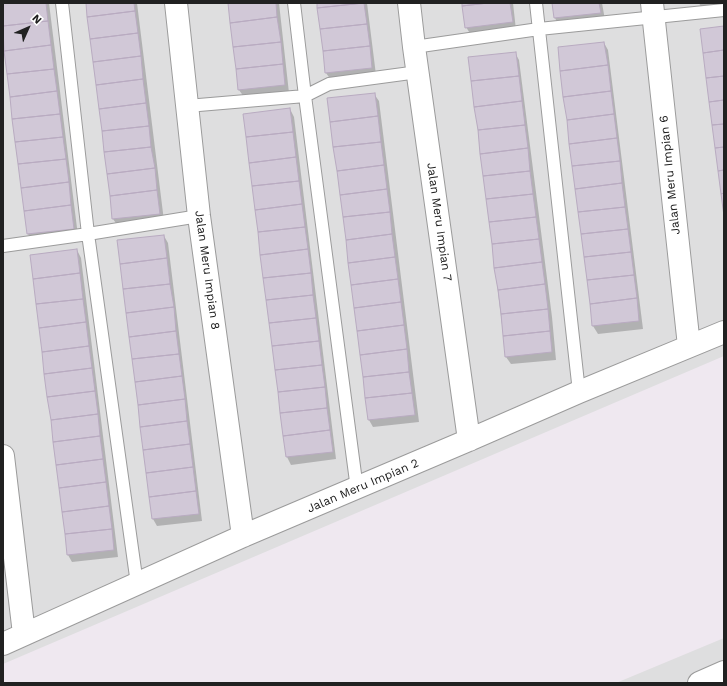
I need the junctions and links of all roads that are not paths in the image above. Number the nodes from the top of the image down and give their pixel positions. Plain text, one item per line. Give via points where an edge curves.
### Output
1 (62, 3) edge
2 (176, 3) edge
3 (294, 3) edge
4 (409, 3) edge
5 (536, 3) edge
6 (652, 10) edge
7 (724, 10) edge
8 (538, 29) junction
9 (414, 47) junction
10 (418, 72) junction
11 (305, 96) junction
12 (187, 106) junction
13 (199, 216) junction
14 (88, 234) junction
15 (3, 246) edge
16 (724, 332) edge
17 (689, 346) junction
18 (578, 392) junction
19 (469, 440) junction
20 (3, 456) edge
21 (357, 488) junction
22 (243, 536) junction
23 (137, 584) junction
24 (24, 634) junction
25 (3, 644) edge
26 (724, 672) edge
27 (699, 683) edge

1 - 14 lane
2 - 12 street, Jalan Meru Impian 8
3 - 11 lane
4 - 9 street, Jalan Meru Impian 7
5 - 8 lane
6 - 7 lane
6 - 8 lane
6 - 17 street, Jalan Meru Impian 6
8 - 9 lane
8 - 18 lane
9 - 10 street, Jalan Meru Impian 7
10 - 11 lane via 329,84
10 - 19 street, Jalan Meru Impian 7
11 - 12 lane
11 - 21 lane
12 - 13 street, Jalan Meru Impian 8
13 - 14 lane
13 - 22 street, Jalan Meru Impian 8
14 - 15 lane
14 - 23 lane
16 - 17 street, Jalan Meru Impian 2
17 - 18 street, Jalan Meru Impian 2
18 - 19 street, Jalan Meru Impian 2
19 - 21 street, Jalan Meru Impian 2
20 - 24 street
21 - 22 street, Jalan Meru Impian 2
22 - 23 street, Jalan Meru Impian 2
23 - 24 street, Jalan Meru Impian 2
24 - 25 street, Jalan Meru Impian 2
26 - 27 street

